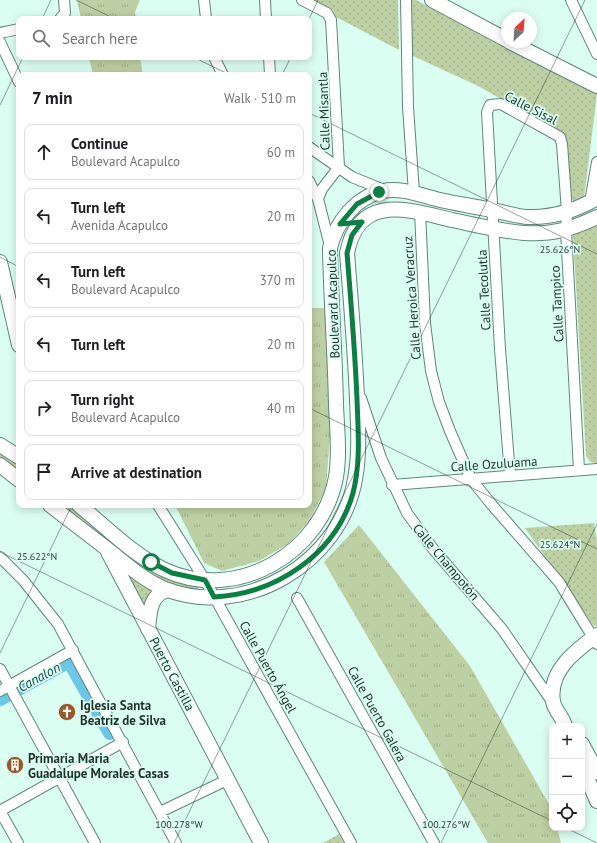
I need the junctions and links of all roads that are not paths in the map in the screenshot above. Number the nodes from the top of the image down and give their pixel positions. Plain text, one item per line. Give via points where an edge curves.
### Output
1 (64, 0) edge
2 (204, 0) edge
3 (265, 0) edge
4 (302, 0) edge
5 (406, 0) edge
6 (432, 0) edge
7 (571, 0) edge
8 (62, 16) edge
9 (206, 16) edge
10 (266, 16) edge
11 (16, 30) edge
12 (0, 33) edge
13 (501, 37) edge
14 (0, 42) edge
15 (522, 48) edge
16 (597, 54) edge
17 (216, 60) edge
18 (269, 60) edge
19 (222, 72) edge
20 (270, 72) edge
21 (16, 76) edge
22 (597, 86) edge
23 (490, 105) joint
24 (560, 137) joint
25 (312, 149) edge
26 (339, 167) junction
27 (597, 170) edge
28 (312, 187) edge
29 (384, 190) junction
30 (414, 193) junction
31 (318, 200) junction
32 (594, 200) edge
33 (491, 210) junction
34 (420, 211) junction
35 (567, 212) junction
36 (597, 217) edge
37 (324, 218) junction
38 (362, 222) junction
39 (340, 224) junction
40 (494, 229) junction
41 (566, 231) junction
42 (330, 248) junction
43 (1, 271) edge
44 (16, 333) edge
45 (356, 386) junction
46 (0, 445) edge
47 (16, 455) edge
48 (0, 465) edge
49 (597, 469) edge
50 (579, 470) junction
51 (16, 474) edge
52 (510, 475) junction
53 (471, 479) junction
54 (392, 485) junction
55 (54, 508) edge
56 (84, 508) edge
57 (160, 508) edge
58 (105, 547) junction
59 (0, 557) edge
60 (205, 580) junction
61 (167, 590) junction
62 (214, 597) junction
63 (296, 598) dead end
64 (148, 629) junction
65 (596, 639) edge
66 (73, 650) junction
67 (0, 669) edge
68 (9, 691) edge
69 (553, 703) junction
70 (565, 723) edge
71 (123, 742) junction
72 (585, 750) edge
73 (597, 772) edge
74 (585, 773) edge
75 (60, 778) junction
76 (228, 780) junction
77 (597, 801) edge
78 (0, 811) edge
79 (160, 812) junction
80 (18, 843) edge
81 (95, 843) edge
82 (176, 843) edge
83 (261, 843) edge
84 (351, 843) edge
85 (434, 843) edge

1 - 8 street via 65,13
2 - 9 street
3 - 10 street
4 - 26 street, Calle Misantla via 329,15 331,20
5 - 30 street via 408,107
6 - 13 main road
7 - 16 street
11 - 12 street
14 - 21 street
15 - 22 main road
17 - 19 street
18 - 20 street
23 - 24 street, Calle Sisal via 501,104
23 - 33 street, Calle Tecolutla via 487,112
24 - 35 street, Calle Tampico
25 - 26 street
26 - 29 street via 352,176
26 - 31 street, Calle Misantla via 322,189
27 - 32 street
28 - 31 street
29 - 30 main road
29 - 39 main road, Boulevard Acapulco via 357,204
30 - 33 main road
31 - 37 street
32 - 35 main road
33 - 35 main road via 526,217
33 - 40 street, Calle Tecolutla
34 - 38 main road, Boulevard Acapulco via 404,208 381,210
34 - 40 main road, Boulevard Acapulco
34 - 53 street, Calle Heroica Veracruz via 425,323 431,371 438,402
35 - 41 street, Calle Tampico
36 - 41 main road, Boulevard Acapulco
37 - 39 street
37 - 42 street
38 - 39 main road
38 - 45 main road, Boulevard Acapulco via 352,235 347,253
39 - 42 main road, Boulevard Acapulco
40 - 41 main road, Boulevard Acapulco via 536,234
40 - 52 street, Calle Tecolutla
41 - 50 street, Calle Tampico
42 - 60 main road, Boulevard Acapulco via 338,463 332,493 313,531 279,562 258,572 227,580
43 - 44 main road
45 - 54 street, Calle Champotón via 380,458
45 - 62 main road, Boulevard Acapulco via 357,465 353,492 343,517 323,546 304,564 271,584 236,595
46 - 47 main road
48 - 51 main road
49 - 50 street, Calle Ozuluama
50 - 52 street, Calle Ozuluama
52 - 53 street, Calle Ozuluama
53 - 54 street, Calle Ozuluama
53 - 65 street, Calle Heroica Veracruz via 559,582
54 - 69 street, Calle Champotón via 407,513 434,550 502,629
55 - 58 main road
56 - 58 main road, Puerto Castilla
56 - 60 main road via 111,532 158,566 178,575
57 - 60 street, Calle Puerto Ángel
58 - 61 main road via 140,575
58 - 64 main road, Puerto Castilla
59 - 66 street via 41,602
60 - 62 street, Calle Puerto Ángel
61 - 62 main road
61 - 64 main road via 157,594 152,601
62 - 84 street, Calle Puerto Ángel
63 - 85 street, Calle Puerto Galera
64 - 76 main road, Puerto Castilla
65 - 69 main road via 570,655 563,664 555,684
66 - 68 street
66 - 71 street
67 - 68 street
68 - 75 street
69 - 70 main road, Calle Champotón
71 - 75 street
71 - 79 street
72 - 73 main road
74 - 77 main road
75 - 78 street
75 - 81 street
76 - 79 street
76 - 83 main road, Puerto Castilla
78 - 80 street
79 - 82 street

